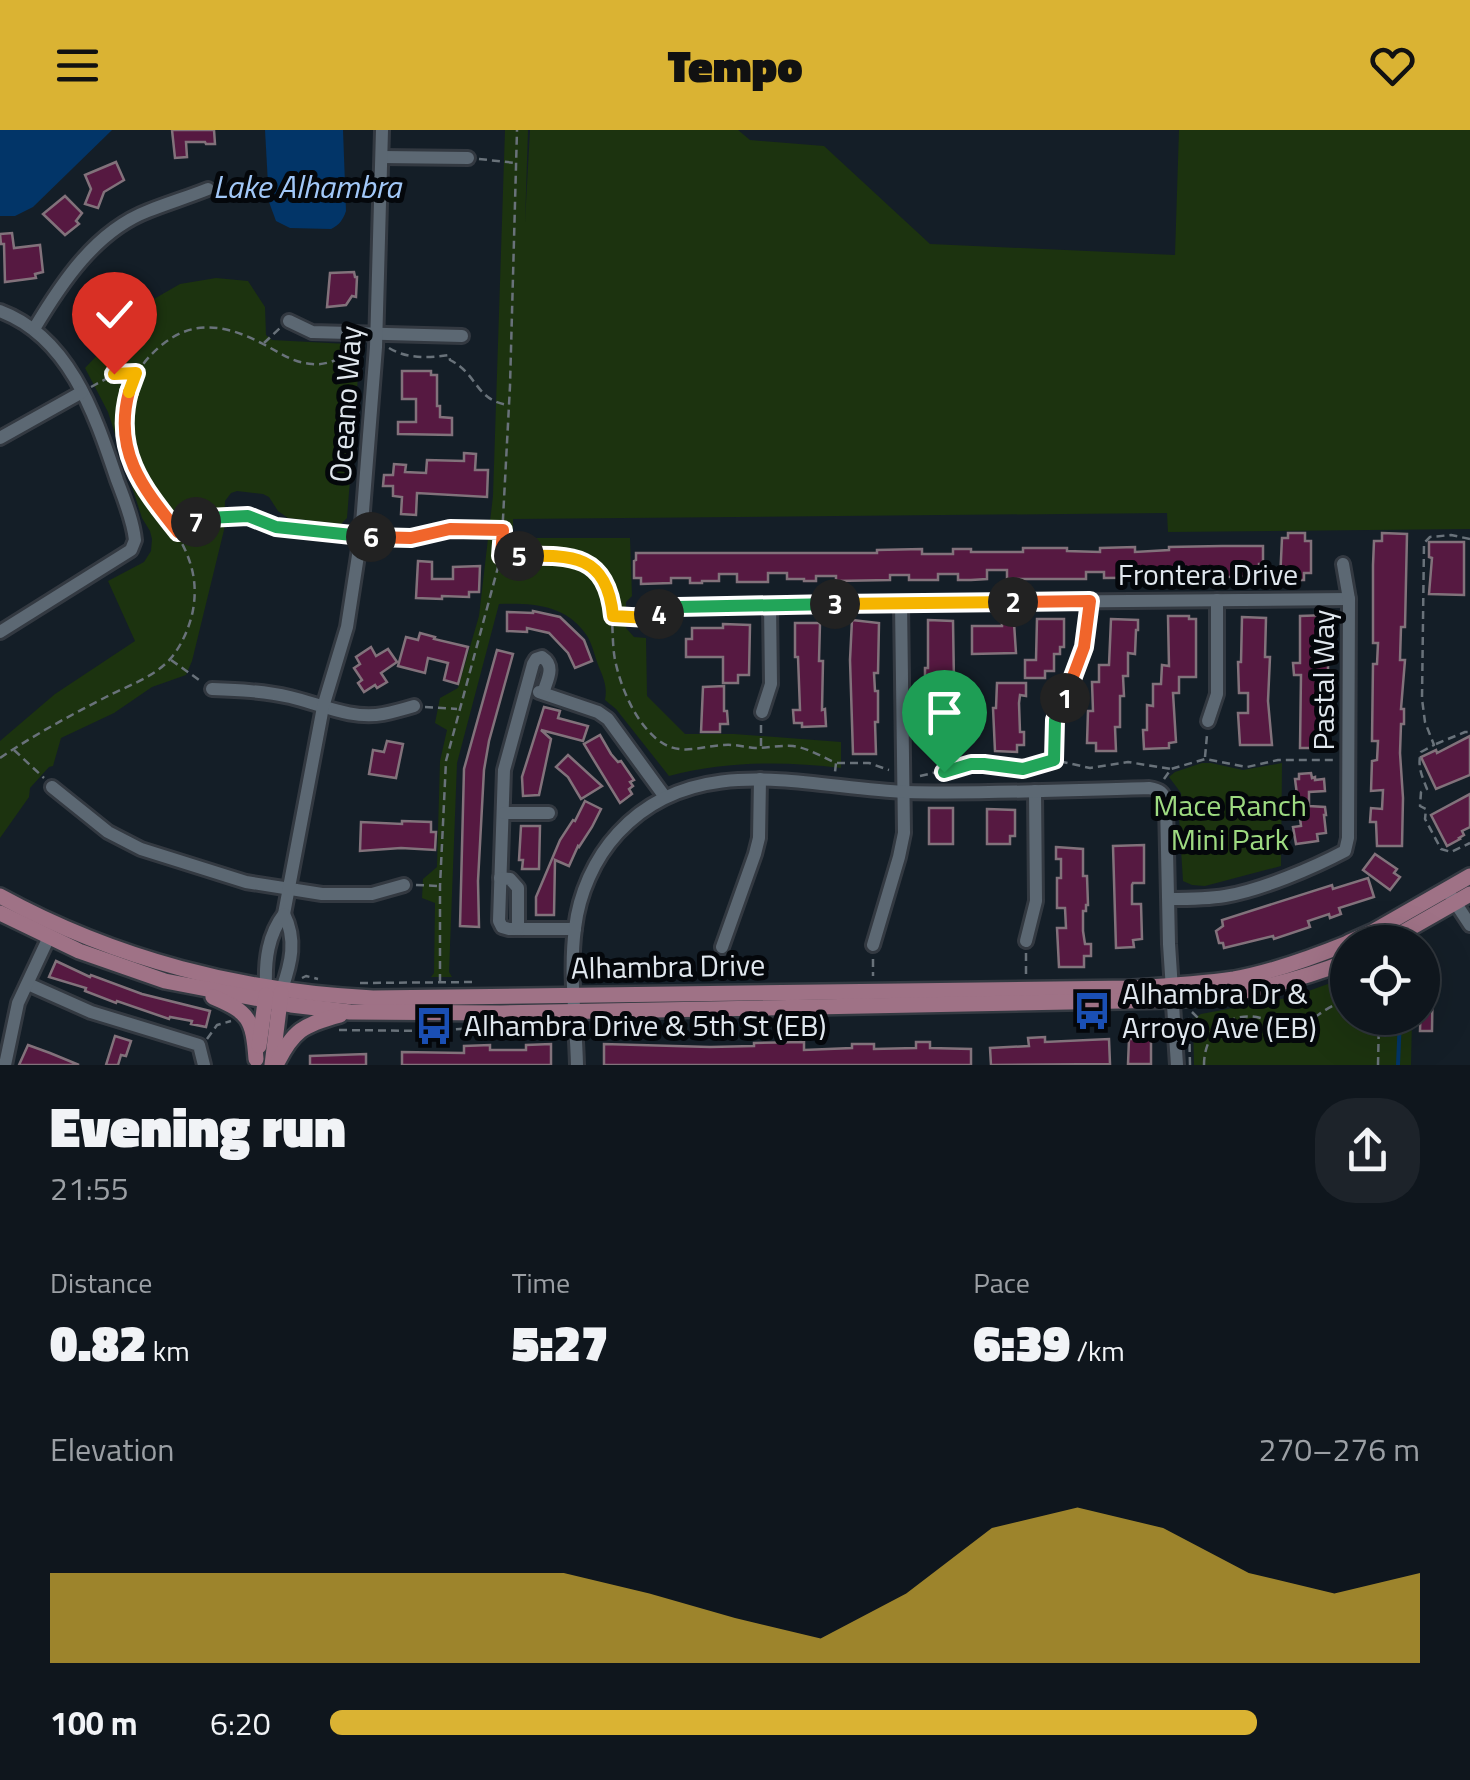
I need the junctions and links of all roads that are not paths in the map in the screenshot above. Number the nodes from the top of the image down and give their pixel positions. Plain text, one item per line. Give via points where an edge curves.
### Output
1 (382, 130) edge
2 (382, 157) junction
3 (468, 158) road end
4 (208, 189) dead end
5 (0, 310) edge
6 (289, 321) road end
7 (34, 329) junction
8 (376, 334) junction
9 (462, 336) dead end
10 (82, 392) junction
11 (0, 438) edge
12 (248, 516) road end
13 (450, 529) road end
14 (361, 536) junction
15 (1344, 564) dead end
16 (1349, 599) junction
17 (1217, 600) junction
18 (1090, 601) junction
19 (901, 603) junction
20 (770, 604) junction
21 (649, 618) road end
22 (0, 632) edge
23 (212, 688) road end
24 (527, 689) junction
25 (543, 693) junction
26 (414, 706) road end
27 (324, 707) junction
28 (762, 712) road end
29 (1055, 720) road end
30 (1208, 721) road end
31 (760, 780) junction
32 (52, 786) road end
33 (1036, 791) junction
34 (904, 792) junction
35 (666, 797) junction
36 (504, 813) junction
37 (550, 813) dead end
38 (1470, 876) edge
39 (404, 885) road end
40 (288, 889) junction
41 (0, 896) edge
42 (1458, 896) edge
43 (1169, 899) junction
44 (0, 913) edge
45 (284, 914) junction
46 (1388, 925) edge
47 (1413, 925) edge
48 (1470, 925) edge
49 (575, 929) junction
50 (48, 937) junction
51 (1026, 941) road end
52 (873, 945) road end
53 (722, 947) road end
54 (1330, 949) edge
55 (1330, 967) edge
56 (28, 984) junction
57 (190, 987) junction
58 (1172, 993) junction
59 (273, 995) junction
60 (575, 1004) junction
61 (350, 1012) junction
62 (265, 1063) edge
63 (5, 1065) edge
64 (204, 1065) edge
65 (577, 1065) edge
66 (1177, 1065) edge

1 - 2 street, Oceano Way
2 - 3 street
2 - 8 street, Oceano Way
4 - 7 street via 147,211 107,235
5 - 7 street
6 - 8 street via 312,332
7 - 10 street
8 - 9 street
8 - 14 street, Oceano Way
10 - 11 street
10 - 22 street via 135,540 131,550
12 - 14 street via 276,527
13 - 14 street via 411,538
14 - 27 street, Oceano Way via 348,626
15 - 16 street, Pastal Way
16 - 17 street, Frontera Drive
16 - 43 street, Pastal Way via 1346,851 1228,896
17 - 18 street, Frontera Drive
17 - 30 street via 1217,694
18 - 19 street, Frontera Drive
18 - 29 street via 1084,647
19 - 20 street, Frontera Drive
19 - 34 street
20 - 21 street, Frontera Drive via 677,607
20 - 28 street via 771,684
23 - 27 street
24 - 25 street
24 - 25 street via 533,664 542,657 550,670
24 - 36 street via 504,770
25 - 35 street via 608,719
26 - 27 street via 382,715
27 - 40 street, Oceano Way
31 - 34 street
31 - 35 street via 689,786
31 - 53 street via 759,838
32 - 40 street via 108,832 141,848
33 - 34 street
33 - 43 street via 1160,790
33 - 51 street via 1036,901
34 - 52 street via 899,858
35 - 49 street via 629,822 602,854
36 - 37 street
36 - 49 street via 502,928
38 - 42 main road, Alhambra Drive
39 - 40 street via 372,894
40 - 45 street, Oceano Way
41 - 59 main road, Alhambra Drive via 142,958
42 - 46 main road, Alhambra Drive
42 - 47 main road, Alhambra Drive
42 - 48 street
43 - 58 street
44 - 50 main road, Alhambra Drive
45 - 59 street, Oceano Way via 270,941
45 - 59 street, Oceano Way via 293,937 288,972
49 - 60 street
50 - 56 street
50 - 57 main road, Alhambra Drive
54 - 58 main road, Alhambra Drive
55 - 58 main road, Alhambra Drive via 1261,988
56 - 63 street
56 - 64 street via 91,1012 199,1045
57 - 59 main road, Alhambra Drive
57 - 62 main road via 246,1016
58 - 60 main road, Alhambra Drive via 1132,988
58 - 66 street
59 - 60 main road, Alhambra Drive
59 - 61 main road, Alhambra Drive
59 - 62 main road
60 - 61 main road, Alhambra Drive via 447,1014
60 - 65 street
61 - 62 main road via 312,1022

